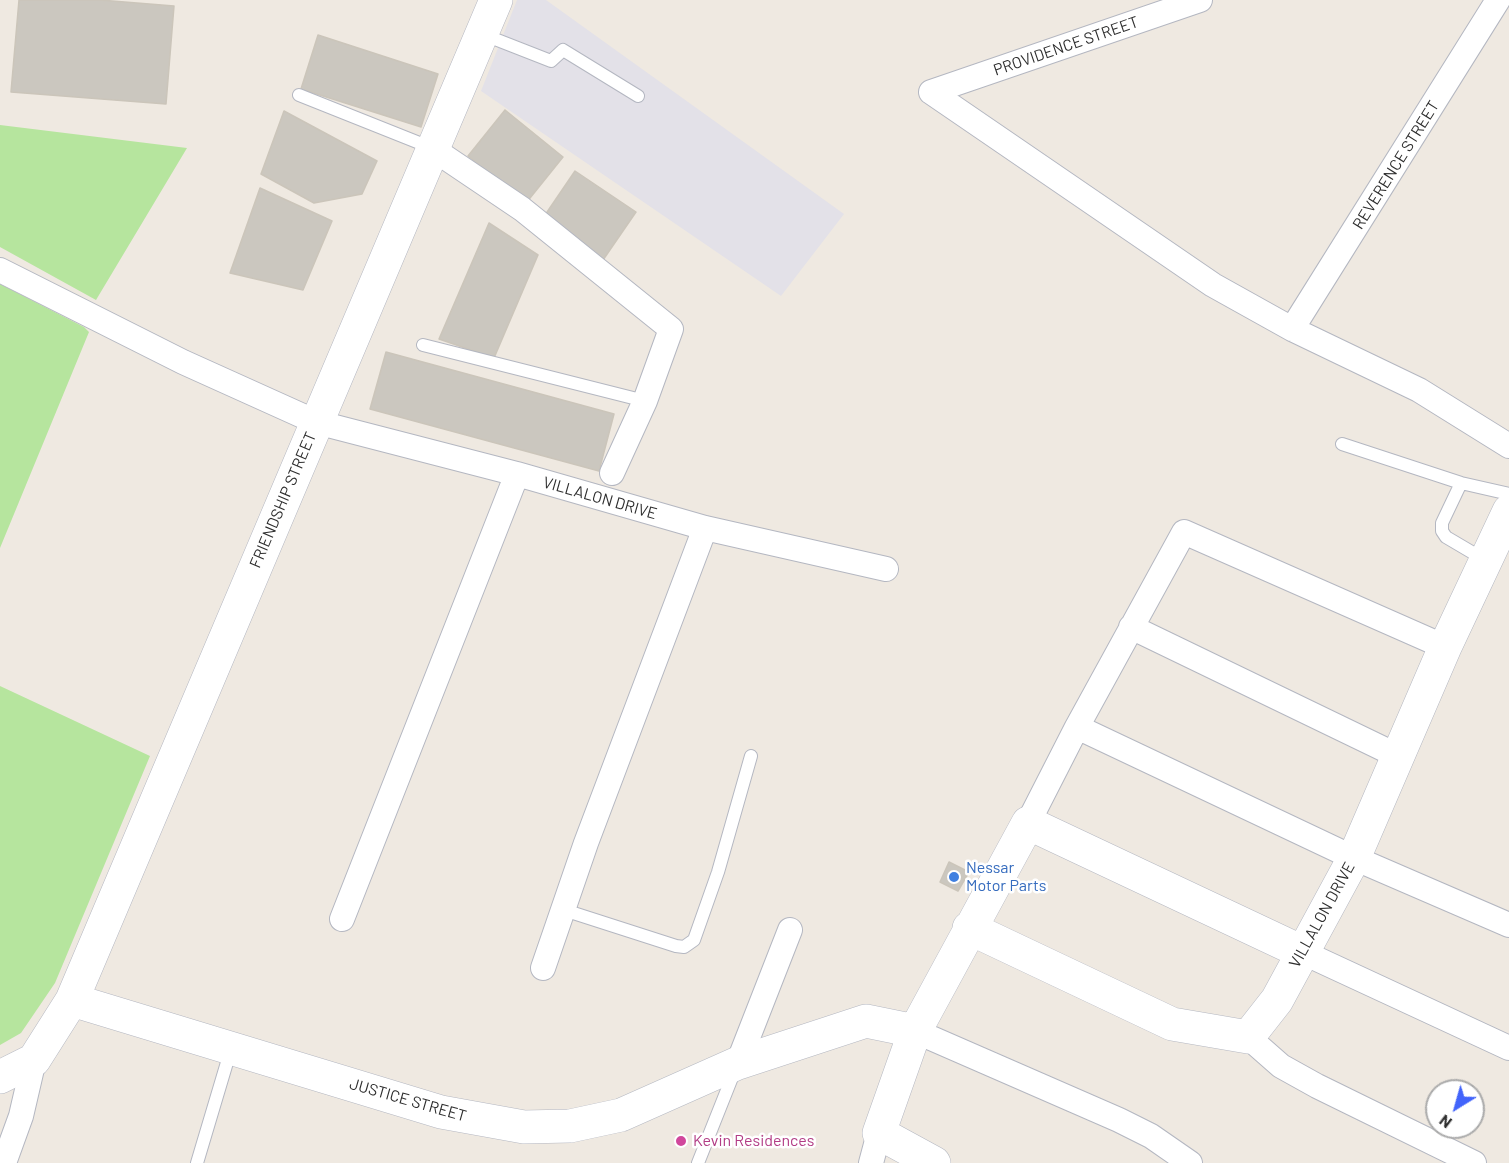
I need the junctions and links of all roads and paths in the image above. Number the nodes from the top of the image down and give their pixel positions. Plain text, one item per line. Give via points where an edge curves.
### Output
1 (496, 0) edge
2 (1200, 0) edge
3 (1498, 0) edge
4 (482, 34) junction
5 (299, 95) dead end
6 (638, 96) dead end
7 (434, 149) junction
8 (0, 270) edge
9 (1292, 328) junction
10 (423, 345) dead end
11 (645, 400) junction
12 (315, 422) junction
13 (1342, 444) dead end
14 (1509, 446) edge
15 (612, 473) dead end
16 (517, 474) junction
17 (1461, 483) junction
18 (1509, 494) edge
19 (1509, 511) edge
20 (705, 528) junction
21 (1485, 560) junction
22 (886, 569) dead end
23 (1131, 627) junction
24 (1445, 647) junction
25 (1077, 727) junction
26 (751, 756) dead end
27 (1398, 756) junction
28 (1028, 824) junction
29 (1354, 858) junction
30 (564, 910) junction
31 (342, 919) dead end
32 (1509, 925) edge
33 (969, 928) junction
34 (790, 930) dead end
35 (1302, 952) junction
36 (543, 968) dead end
37 (72, 1000) junction
38 (915, 1031) junction
39 (1248, 1037) junction
40 (232, 1047) junction
41 (1509, 1048) edge
42 (34, 1060) junction
43 (738, 1063) junction
44 (0, 1077) edge
45 (875, 1148) edge
46 (4, 1163) edge
47 (197, 1163) edge
48 (698, 1163) edge
49 (934, 1163) edge
50 (1190, 1163) edge
51 (1474, 1163) edge

1 - 4 street, FRIENDSHIP STREET
2 - 9 street, PROVIDENCE STREET via 931,92 1213,285
3 - 9 street, REVERENCE STREET
4 - 6 lane via 550,61 562,50
4 - 7 street, FRIENDSHIP STREET
5 - 7 lane
7 - 11 street via 522,209 671,329
7 - 12 street, FRIENDSHIP STREET
8 - 12 street, VILLALON DRIVE via 183,362
9 - 14 street via 1419,390
10 - 11 lane
11 - 15 street
12 - 16 street, VILLALON DRIVE
12 - 37 street, FRIENDSHIP STREET
13 - 17 lane
16 - 20 street, VILLALON DRIVE
16 - 31 street
17 - 18 lane
17 - 21 lane via 1442,531
19 - 21 street, VILLALON DRIVE
20 - 22 street, VILLALON DRIVE
20 - 30 street
21 - 24 street, VILLALON DRIVE
23 - 24 street via 1184,532
23 - 25 street
23 - 27 street
24 - 27 street, VILLALON DRIVE
25 - 28 street
25 - 29 street
26 - 30 lane via 694,940 684,947 676,946
27 - 29 street, VILLALON DRIVE
28 - 33 street
28 - 35 street
29 - 32 street
29 - 35 street, VILLALON DRIVE
30 - 36 street
33 - 38 street
33 - 39 street via 1172,1024
34 - 43 street
35 - 39 street, VILLALON DRIVE via 1276,1000
35 - 41 street
37 - 40 street, JUSTICE STREET
37 - 42 street
38 - 43 street, JUSTICE STREET via 866,1021
38 - 45 street
38 - 50 street via 1119,1120
39 - 51 street via 1281,1066
40 - 43 street, JUSTICE STREET via 441,1112 524,1127 570,1126 621,1115
40 - 47 lane
42 - 44 street
42 - 46 street via 21,1116
43 - 48 lane
45 - 49 street

